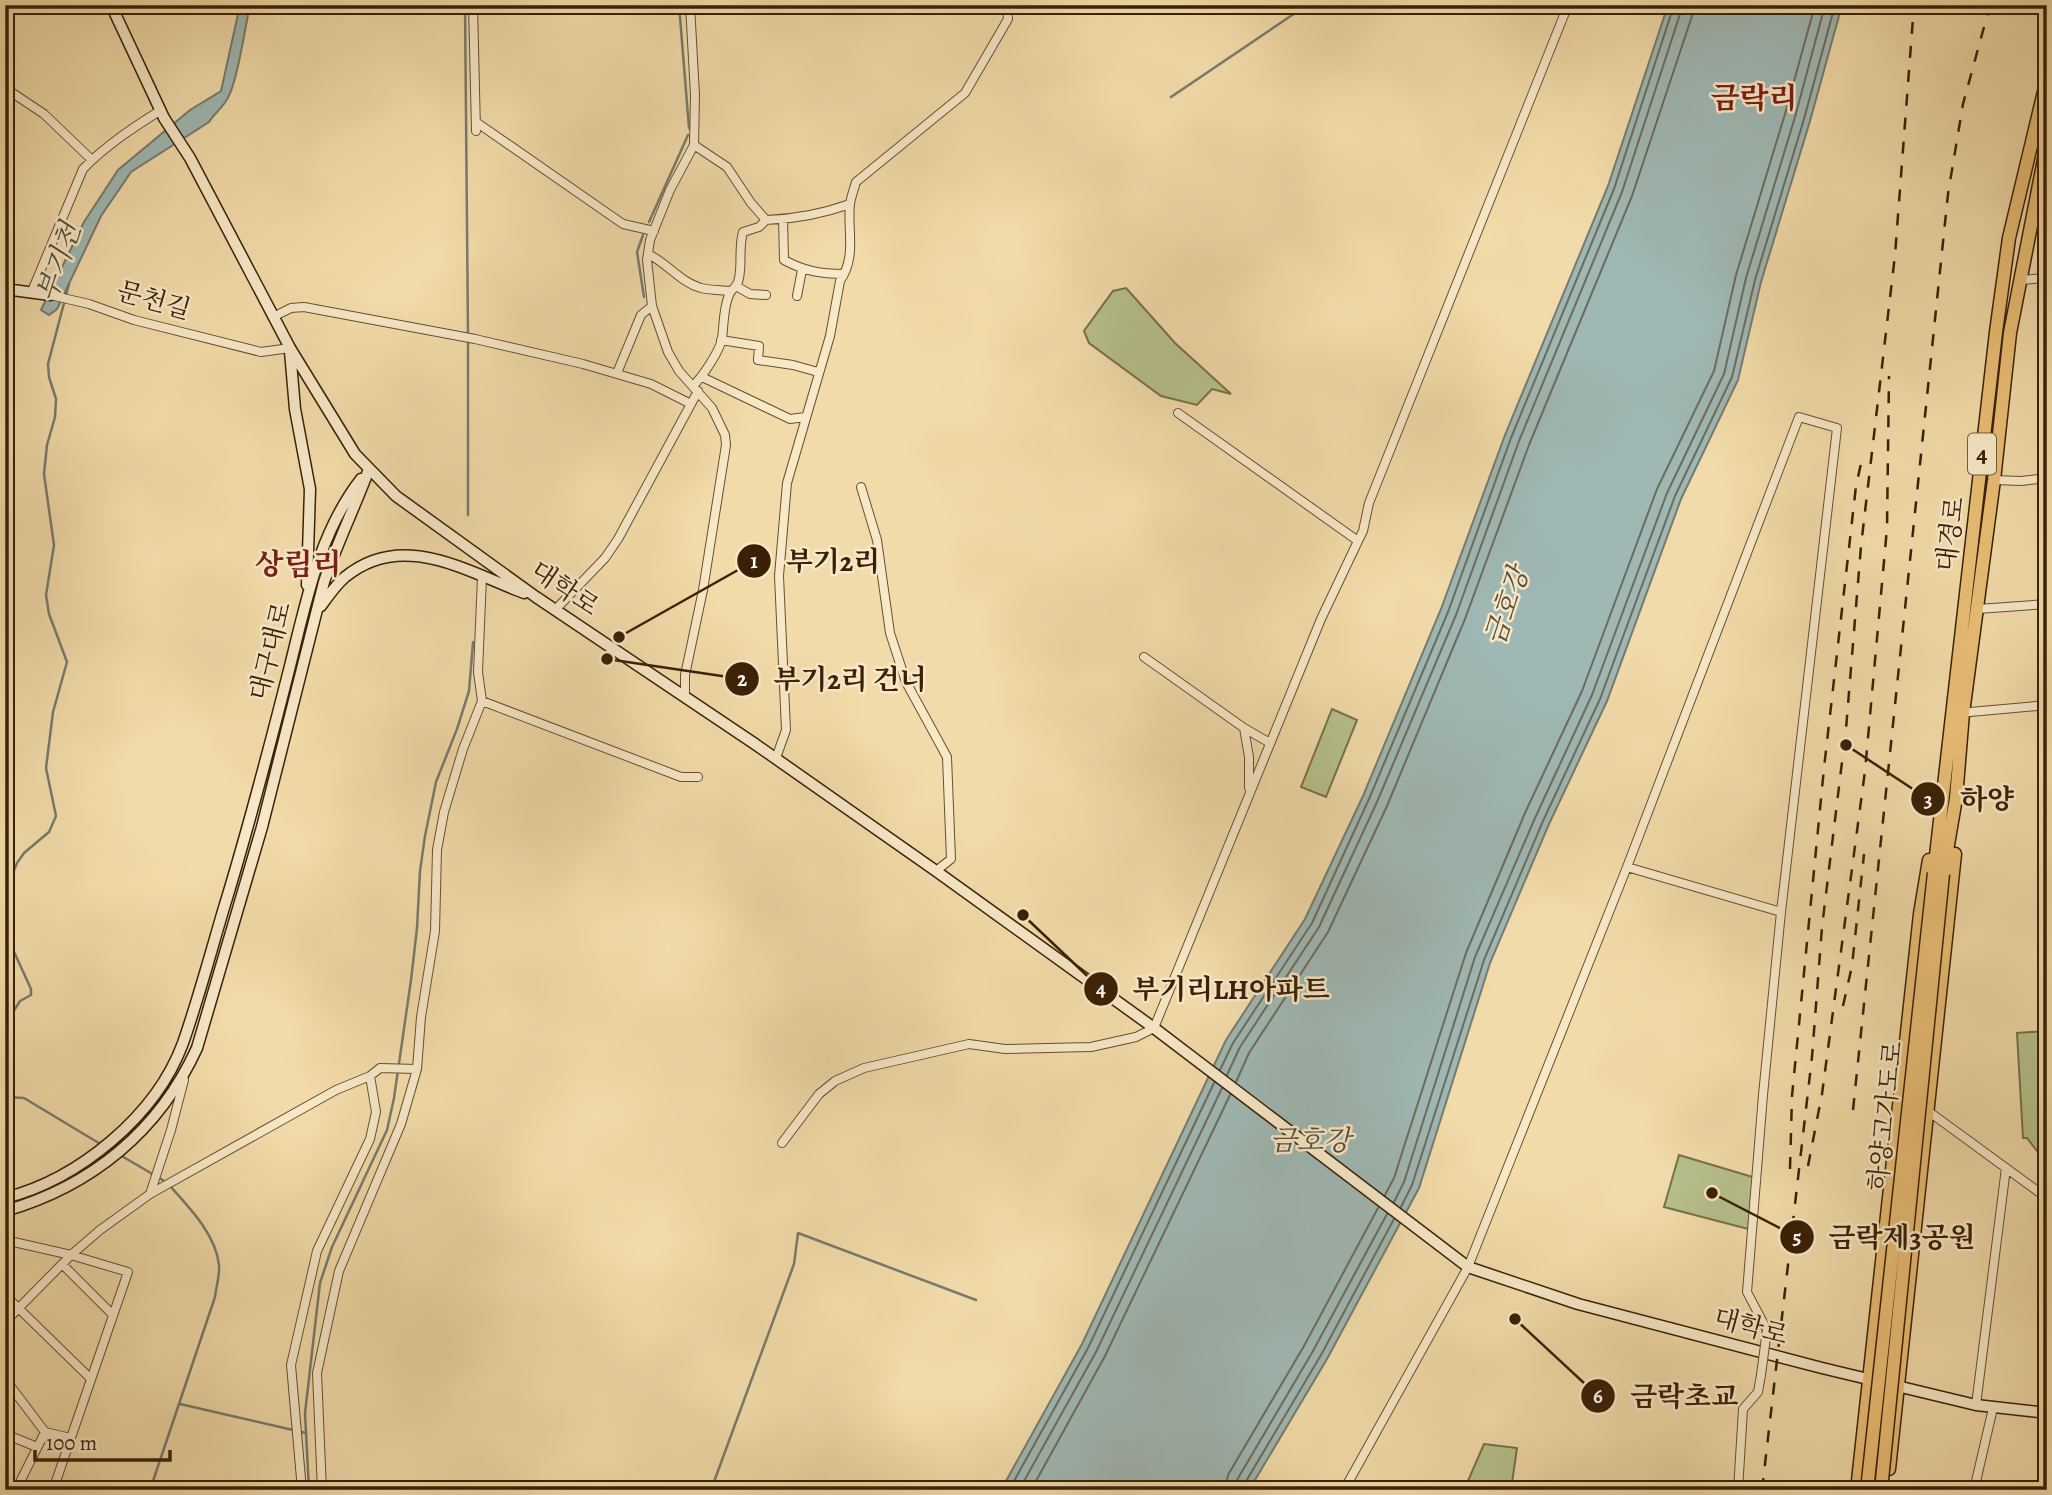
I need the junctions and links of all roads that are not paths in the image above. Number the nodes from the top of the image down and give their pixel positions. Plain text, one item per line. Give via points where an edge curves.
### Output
1 (111, 5) edge
2 (472, 5) edge
3 (691, 5) edge
4 (1007, 5) edge
5 (1568, 5) edge
6 (2047, 79) edge
7 (5, 88) edge
8 (163, 114) junction
9 (2047, 144) edge
10 (694, 145) junction
11 (92, 160) junction
12 (2043, 185) edge
13 (850, 204) junction
14 (783, 219) junction
15 (766, 220) junction
16 (654, 231) junction
17 (648, 254) junction
18 (802, 270) junction
19 (844, 274) junction
20 (2047, 278) edge
21 (2020, 280) junction
22 (5, 289) edge
23 (733, 289) junction
24 (32, 291) junction
25 (50, 295) joint
26 (766, 295) dead end
27 (797, 296) dead end
28 (652, 306) junction
29 (274, 317) junction
30 (722, 340) junction
31 (290, 348) junction
32 (818, 372) junction
33 (618, 373) junction
34 (702, 377) junction
35 (695, 388) junction
36 (691, 404) junction
37 (1178, 413) dead end
38 (805, 417) junction
39 (369, 469) junction
40 (2047, 478) edge
41 (1994, 480) junction
42 (861, 487) dead end
43 (1358, 541) junction
44 (482, 577) junction
45 (536, 597) junction
46 (306, 602) junction
47 (2047, 604) edge
48 (319, 608) junction
49 (1978, 609) junction
50 (555, 610) junction
51 (1143, 657) dead end
52 (685, 696) junction
53 (482, 701) junction
54 (2047, 705) edge
55 (1957, 712) junction
56 (1244, 728) junction
57 (1270, 743) junction
58 (776, 758) junction
59 (698, 777) dead end
60 (1249, 795) junction
61 (1956, 798) junction
62 (1938, 833) junction
63 (1627, 867) junction
64 (936, 871) junction
65 (1938, 873) junction
66 (1781, 912) junction
67 (1154, 1028) junction
68 (417, 1069) junction
69 (186, 1070) junction
70 (370, 1076) junction
71 (1928, 1111) junction
72 (782, 1143) dead end
73 (2006, 1168) junction
74 (150, 1194) junction
75 (5, 1198) edge
76 (2047, 1198) edge
77 (5, 1211) edge
78 (5, 1240) edge
79 (71, 1255) junction
80 (62, 1264) junction
81 (1468, 1267) junction
82 (5, 1295) edge
83 (18, 1310) junction
84 (113, 1315) junction
85 (5, 1322) edge
86 (91, 1378) junction
87 (5, 1379) edge
88 (1868, 1379) junction
89 (1899, 1386) junction
90 (1976, 1405) junction
91 (1993, 1408) junction
92 (2047, 1413) edge
93 (46, 1432) junction
94 (5, 1434) edge
95 (71, 1438) junction
96 (37, 1447) junction
97 (16, 1490) edge
98 (53, 1490) edge
99 (302, 1490) edge
100 (322, 1490) edge
101 (1344, 1490) edge
102 (1738, 1490) edge
103 (1857, 1490) edge
104 (1867, 1490) edge
105 (1881, 1490) edge
106 (1886, 1490) edge
107 (1974, 1490) edge

1 - 8 main road
2 - 16 street via 476,127 622,224
3 - 10 street
4 - 13 street via 1008,19 965,93 856,182
5 - 43 street via 1369,503
6 - 55 main road, 대경로 / 4 via 2009,238
7 - 11 street via 44,114
8 - 11 street
8 - 29 main road, 대학로
9 - 12 main road, 대경로 / 4
10 - 15 street via 727,167
10 - 16 street
11 - 24 street via 83,169
12 - 21 main road, 대경로 / 4
13 - 14 street
13 - 19 street via 852,244
14 - 15 street
14 - 18 street via 784,260
15 - 23 street via 759,228 743,232 739,281
16 - 17 street
17 - 23 street via 701,288
17 - 28 street
18 - 19 street
18 - 27 street
19 - 32 street
20 - 21 street
21 - 41 main road, 대경로 / 4
22 - 24 main road, 문천길
23 - 26 street
23 - 30 street
24 - 25 main road, 문천길
25 - 31 street, 문천길 via 261,352
28 - 33 street via 642,315
28 - 35 street via 667,352
29 - 31 main road, 대학로
29 - 33 street via 303,307
30 - 32 street via 759,346 758,360
30 - 34 street
31 - 39 main road, 대학로 via 336,426
31 - 46 main road via 295,409 310,489
32 - 38 street
33 - 36 street
34 - 35 street
34 - 38 street via 790,419
35 - 36 street
35 - 52 street via 712,408 726,445
36 - 50 street via 618,539
37 - 43 street
38 - 58 street via 785,502 779,576 786,730
39 - 45 main road, 대학로 via 396,496
39 - 46 main road, 대구대로 via 330,531
39 - 48 main road, 대구대로 via 336,545
40 - 41 street
41 - 49 main road, 대경로 / 4
42 - 64 street via 872,519 890,632 902,670 947,757 951,859
43 - 57 street
44 - 45 main road
44 - 48 main road via 436,558 382,558 342,579
44 - 53 street via 478,673
45 - 50 main road, 대학로
46 - 75 main road, 대구대로 via 250,823 182,1045 150,1098 109,1143 65,1175
47 - 49 street
48 - 69 main road, 대구대로 via 262,827 197,1048
49 - 55 main road, 대경로 / 4
50 - 52 main road, 대학로
51 - 56 street
52 - 58 main road, 대학로
53 - 59 street via 681,777
53 - 68 street via 463,749 437,850 435,931
54 - 55 street
55 - 61 main road, 대경로 / 4
55 - 62 main road, 대경로 / 4
56 - 57 street
56 - 60 street
57 - 60 street
58 - 64 main road, 대학로
60 - 67 street
61 - 65 main road, 대경로 / 4
61 - 71 main road via 1958,823
62 - 65 main road, 대경로 / 4
62 - 88 main road via 1929,857 1920,914
63 - 66 street
63 - 66 street via 1799,417 1837,428
63 - 81 street
64 - 67 main road, 대학로
65 - 104 main road, 하양고가도로, bridge
65 - 105 main road, 하양고가도로, bridge
66 - 102 street, bridge via 1747,1292 1766,1330 1758,1392 1742,1409
67 - 72 street via 1091,1047 1004,1049 969,1044 864,1068 835,1081 820,1094
67 - 81 main road, 대학로
68 - 70 street via 380,1068
68 - 100 street via 401,1124 339,1271 317,1373
69 - 74 street
69 - 77 main road, 대구대로 via 168,1100 108,1161 59,1191
70 - 74 street via 336,1090
70 - 99 street via 376,1104 370,1139 317,1251 291,1365
71 - 73 street
71 - 89 main road
73 - 76 street
73 - 90 street
74 - 79 street
78 - 79 street
79 - 80 street
79 - 84 street via 128,1272
80 - 83 street
80 - 84 street
81 - 88 main road, 대학로 via 1578,1304
81 - 101 street
82 - 83 street
83 - 85 street
83 - 86 street
84 - 86 street
86 - 95 street
87 - 93 street
88 - 89 main road, 대학로
88 - 103 main road
89 - 90 main road, 대학로
89 - 106 main road
90 - 91 main road, 대학로
91 - 92 main road, 대학로
91 - 107 street
93 - 95 street
93 - 96 street
94 - 96 street
95 - 98 street
96 - 97 street

